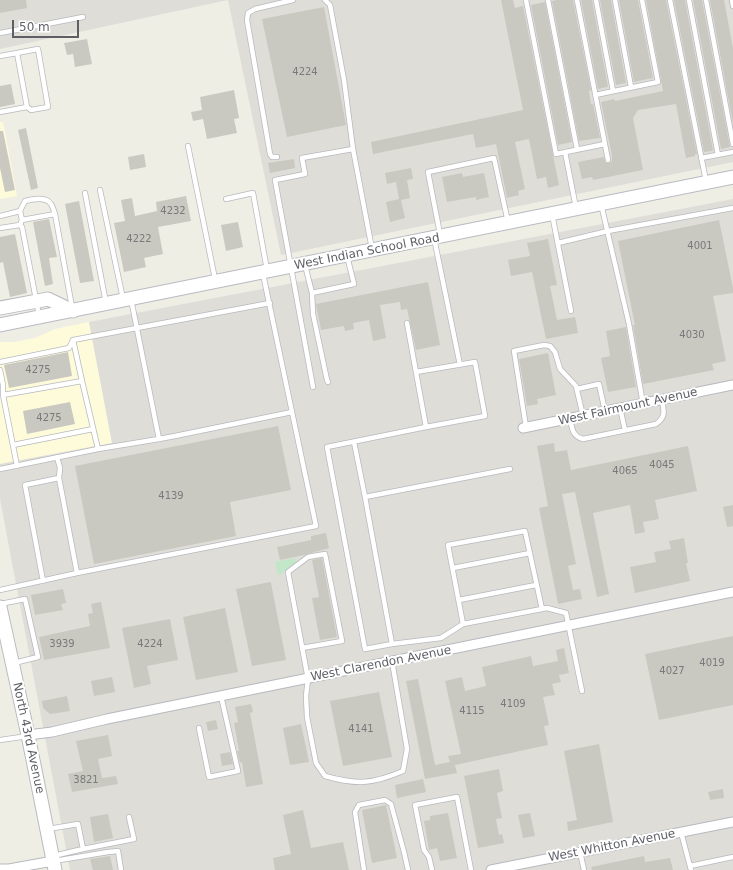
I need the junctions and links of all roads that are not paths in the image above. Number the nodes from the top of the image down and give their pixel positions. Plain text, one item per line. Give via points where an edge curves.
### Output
1 (292, 0) edge
2 (325, 0) edge
3 (526, 0) edge
4 (548, 0) edge
5 (577, 0) edge
6 (596, 0) edge
7 (615, 0) edge
8 (642, 0) edge
9 (670, 0) edge
10 (689, 0) edge
11 (706, 0) edge
12 (732, 0) edge
13 (733, 6) edge
14 (83, 17) dead end
15 (0, 33) edge
16 (17, 53) junction
17 (0, 56) edge
18 (631, 88) junction
19 (613, 91) junction
20 (595, 95) junction
21 (27, 107) junction
22 (0, 112) edge
23 (604, 144) junction
24 (733, 144) edge
25 (188, 146) dead end
26 (353, 149) junction
27 (577, 150) junction
28 (565, 152) junction
29 (733, 152) edge
30 (718, 155) junction
31 (276, 157) dead end
32 (701, 158) junction
33 (608, 160) dead end
34 (733, 178) edge
35 (706, 183) junction
36 (100, 190) dead end
37 (85, 193) dead end
38 (226, 199) dead end
39 (601, 204) junction
40 (733, 208) edge
41 (576, 210) junction
42 (20, 211) junction
43 (55, 214) junction
44 (552, 214) junction
45 (0, 216) edge
46 (22, 220) junction
47 (508, 224) junction
48 (20, 225) junction
49 (0, 227) edge
50 (608, 231) junction
51 (438, 238) junction
52 (558, 243) junction
53 (372, 251) junction
54 (347, 256) junction
55 (305, 264) junction
56 (290, 267) junction
57 (265, 272) junction
58 (216, 282) junction
59 (312, 293) junction
60 (127, 300) junction
61 (37, 301) junction
62 (270, 303) junction
63 (107, 304) junction
64 (0, 308) edge
65 (73, 311) junction
66 (572, 311) dead end
67 (40, 318) junction
68 (407, 323) dead end
69 (0, 325) edge
70 (137, 328) junction
71 (73, 340) junction
72 (0, 362) edge
73 (460, 364) junction
74 (0, 370) edge
75 (416, 372) junction
76 (82, 381) junction
77 (328, 382) dead end
78 (733, 385) edge
79 (313, 387) dead end
80 (577, 389) junction
81 (3, 395) junction
82 (662, 400) junction
83 (643, 404) junction
84 (620, 408) junction
85 (605, 411) junction
86 (292, 412) junction
87 (583, 416) junction
88 (570, 418) junction
89 (426, 427) junction
90 (524, 428) joint
91 (93, 429) junction
92 (625, 430) junction
93 (159, 439) junction
94 (354, 442) junction
95 (13, 445) junction
96 (98, 449) junction
97 (57, 458) junction
98 (17, 466) junction
99 (0, 469) edge
100 (510, 469) dead end
101 (59, 478) junction
102 (365, 497) junction
103 (530, 553) junction
104 (453, 568) junction
105 (77, 573) junction
106 (43, 581) junction
107 (536, 585) junction
108 (0, 590) edge
109 (733, 592) edge
110 (459, 600) junction
111 (0, 604) edge
112 (0, 607) edge
113 (542, 609) junction
114 (464, 624) junction
115 (569, 626) junction
116 (392, 644) junction
117 (302, 648) junction
118 (392, 662) junction
119 (12, 663) junction
120 (308, 679) junction
121 (582, 691) dead end
122 (221, 696) junction
123 (199, 728) dead end
124 (28, 736) junction
125 (0, 740) edge
126 (129, 817) dead end
127 (733, 822) edge
128 (47, 830) junction
129 (681, 832) junction
130 (83, 849) junction
131 (580, 852) junction
132 (733, 857) edge
133 (53, 862) edge
134 (35, 868) edge
135 (690, 868) edge
136 (0, 869) edge
137 (121, 870) edge
138 (364, 870) edge
139 (408, 870) edge
140 (432, 870) edge
141 (471, 870) edge
142 (492, 870) edge
143 (584, 870) edge

1 - 31 lane via 255,9 248,13 247,20 270,154
2 - 26 lane via 330,5
3 - 28 lane via 556,154
4 - 27 lane
5 - 20 lane
6 - 19 lane
7 - 18 lane
8 - 18 lane via 658,82
9 - 32 lane
10 - 30 lane
11 - 24 lane
12 - 13 lane
14 - 15 lane
16 - 17 lane
16 - 21 lane
16 - 21 lane via 38,50 48,107 31,110
18 - 19 lane
19 - 20 lane
20 - 23 lane
21 - 22 lane
23 - 27 lane
23 - 33 lane
25 - 58 lane
26 - 53 lane
26 - 56 lane via 302,158 305,174 275,180
27 - 28 lane
28 - 41 lane
29 - 30 lane
30 - 32 lane
32 - 35 lane
34 - 35 main road, West Indian School Road
35 - 39 main road, West Indian School Road
36 - 60 lane
37 - 63 lane
38 - 57 lane via 253,193
39 - 41 main road, West Indian School Road
39 - 50 lane
40 - 50 lane
41 - 44 main road, West Indian School Road
42 - 43 lane via 25,201 35,198 51,203
42 - 45 lane
42 - 46 lane
43 - 46 lane
43 - 65 lane
44 - 47 main road, West Indian School Road
44 - 52 lane
46 - 48 lane
47 - 51 main road, West Indian School Road
47 - 51 lane via 494,158 428,172
48 - 49 lane
48 - 61 lane
50 - 52 lane
50 - 83 lane via 629,324
51 - 53 main road, West Indian School Road
51 - 73 lane
52 - 66 lane
53 - 54 main road, West Indian School Road
54 - 55 main road, West Indian School Road
54 - 59 lane via 354,284
55 - 56 main road, West Indian School Road
55 - 59 lane
56 - 57 main road, West Indian School Road
56 - 79 lane
57 - 58 main road, West Indian School Road
57 - 62 lane
58 - 60 main road, West Indian School Road
59 - 77 lane via 313,314
60 - 63 main road, West Indian School Road
60 - 70 lane
61 - 64 main road
61 - 65 main road via 48,299
61 - 67 lane
62 - 70 lane
62 - 86 lane
63 - 65 main road, West Indian School Road
65 - 67 main road, West Indian School Road
67 - 69 main road, West Indian School Road
68 - 75 lane
70 - 71 lane
70 - 93 lane
71 - 72 lane via 69,348
71 - 76 lane
73 - 75 lane
73 - 89 lane via 475,362 484,416
74 - 81 lane
75 - 89 lane
76 - 81 lane
76 - 91 lane
78 - 82 street, West Fairmount Avenue
80 - 85 lane via 599,384
80 - 87 lane
80 - 90 lane via 560,369 555,352 550,346 514,352
81 - 95 lane
82 - 83 street, West Fairmount Avenue
82 - 92 lane via 664,414 661,420 656,424
83 - 84 street, West Fairmount Avenue
84 - 85 street, West Fairmount Avenue
84 - 92 lane
85 - 87 street, West Fairmount Avenue
86 - 93 lane
86 - 105 lane via 316,526
87 - 88 street, West Fairmount Avenue
88 - 90 street, West Fairmount Avenue
88 - 92 lane via 573,434 583,439
89 - 94 lane
91 - 95 lane
91 - 96 lane
93 - 96 lane
94 - 102 lane
94 - 116 lane via 327,447 334,486 365,649
95 - 98 lane
96 - 97 lane
97 - 98 lane
97 - 101 lane
98 - 99 lane
100 - 102 lane
101 - 105 lane
101 - 106 lane via 25,485
102 - 116 lane
103 - 104 lane
103 - 104 lane via 525,531 448,545
103 - 107 lane
104 - 110 lane
105 - 106 lane
106 - 108 lane
107 - 110 lane
107 - 113 lane
109 - 115 street, West Clarendon Avenue
110 - 114 lane
111 - 119 lane via 25,598 38,657
112 - 119 main road, North 43rd Avenue
113 - 114 lane
113 - 115 lane via 566,613
114 - 116 lane via 441,638
115 - 118 street, West Clarendon Avenue
115 - 121 lane
117 - 117 lane via 288,572 308,557 325,554 342,641
117 - 120 lane
118 - 120 street, West Clarendon Avenue
118 - 120 lane via 407,749 403,771 387,778 367,782 345,782 325,776 316,763 307,717
119 - 124 main road, North 43rd Avenue
120 - 122 street, West Clarendon Avenue
122 - 123 lane via 238,771 209,777
122 - 124 street, West Clarendon Avenue
124 - 125 lane
124 - 128 main road, North 43rd Avenue
126 - 130 lane via 134,839
127 - 129 street, West Whitton Avenue
128 - 130 lane via 78,824
128 - 133 main road, North 43rd Avenue
129 - 131 street, West Whitton Avenue
129 - 135 lane
130 - 133 lane
131 - 142 street, West Whitton Avenue
131 - 143 lane
132 - 135 lane
133 - 134 street
133 - 137 lane via 118,851
134 - 136 street
138 - 139 lane via 355,812 359,805 385,800 391,804
140 - 141 lane via 429,857 424,850 415,805 457,797

